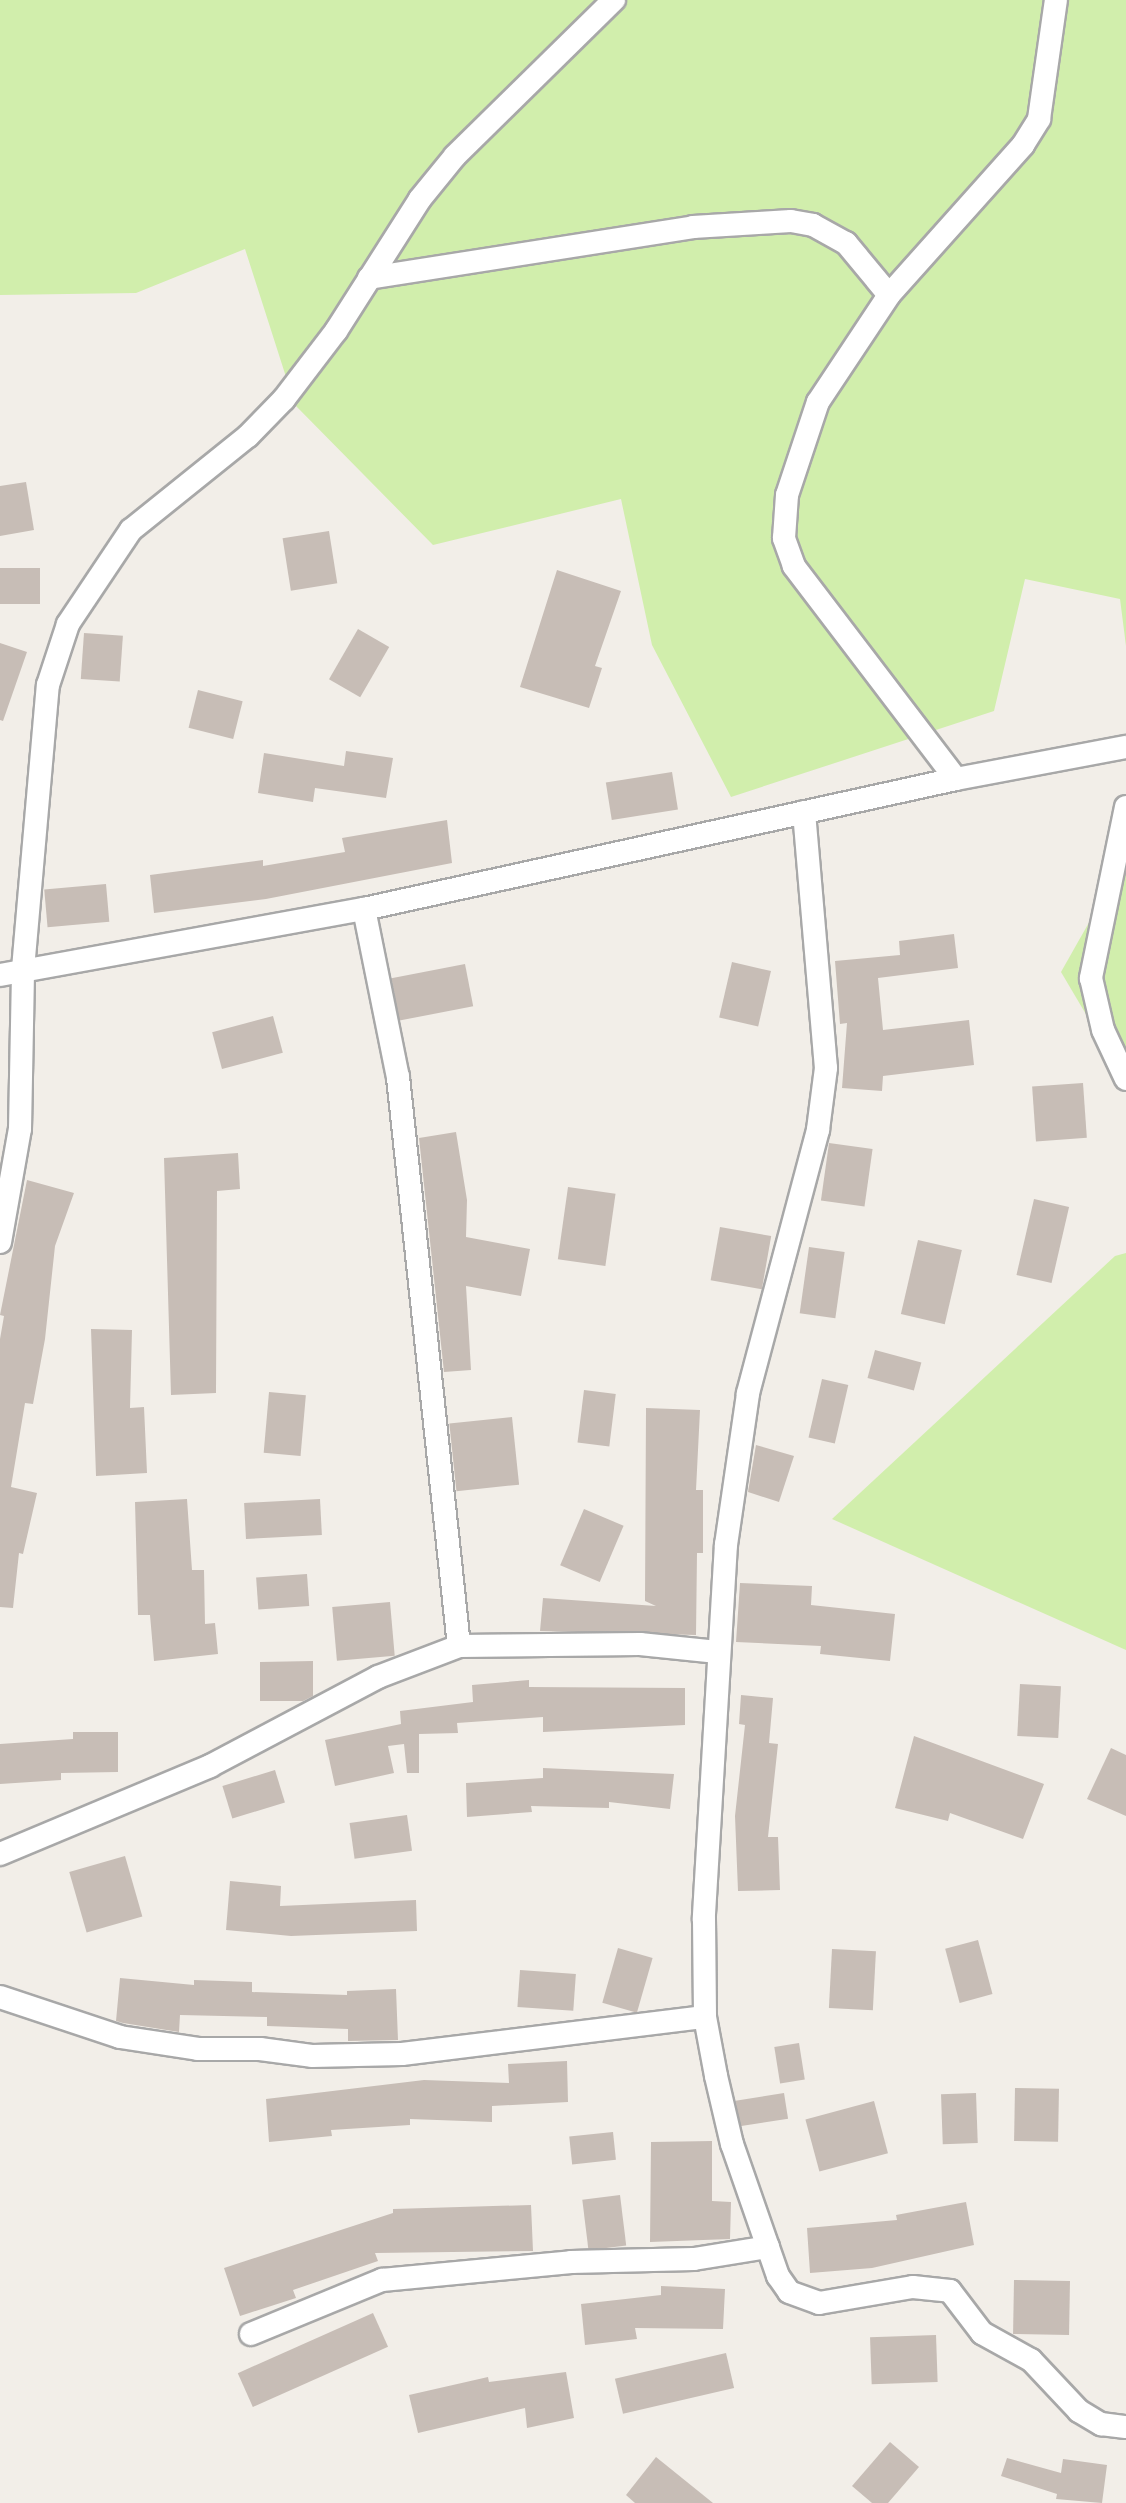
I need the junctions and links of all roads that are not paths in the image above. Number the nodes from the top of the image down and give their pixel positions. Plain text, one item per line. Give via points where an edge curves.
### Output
1 (614, 0) edge
2 (1056, 0) edge
3 (369, 278) junction
4 (889, 295) junction
5 (1126, 747) edge
6 (956, 779) junction
7 (1126, 807) edge
8 (804, 812) junction
9 (364, 909) junction
10 (23, 969) junction
11 (0, 975) edge
12 (1126, 1079) edge
13 (0, 1242) edge
14 (459, 1646) junction
15 (718, 1652) junction
16 (0, 1854) edge
17 (0, 1997) edge
18 (705, 2017) junction
19 (768, 2247) junction
20 (251, 2334) dead end
21 (1126, 2427) edge

1 - 3 street via 455,156
2 - 4 street via 1039,119 1023,145
3 - 4 street via 693,227 791,221 813,225 846,243
3 - 10 street via 284,399 248,436 131,530 68,624 48,685
4 - 6 street via 818,402 787,495 784,538 794,566 816,598
5 - 6 street
6 - 8 street
7 - 12 street via 1091,978 1099,1019
8 - 9 street
8 - 15 street via 826,1068 818,1130 748,1394 726,1544
9 - 10 street
9 - 14 street via 398,1077
10 - 11 street
10 - 13 street via 20,1129
14 - 15 street via 640,1644
14 - 16 street via 378,1677 210,1766
15 - 18 street via 704,1919
17 - 18 street via 120,2037 198,2049 312,2056 402,2054
18 - 19 street via 732,2144
19 - 20 street via 694,2259 571,2262 382,2280
19 - 21 street via 783,2284 803,2301 847,2300 913,2287 950,2291 982,2333 1031,2360 1079,2411 1101,2424

